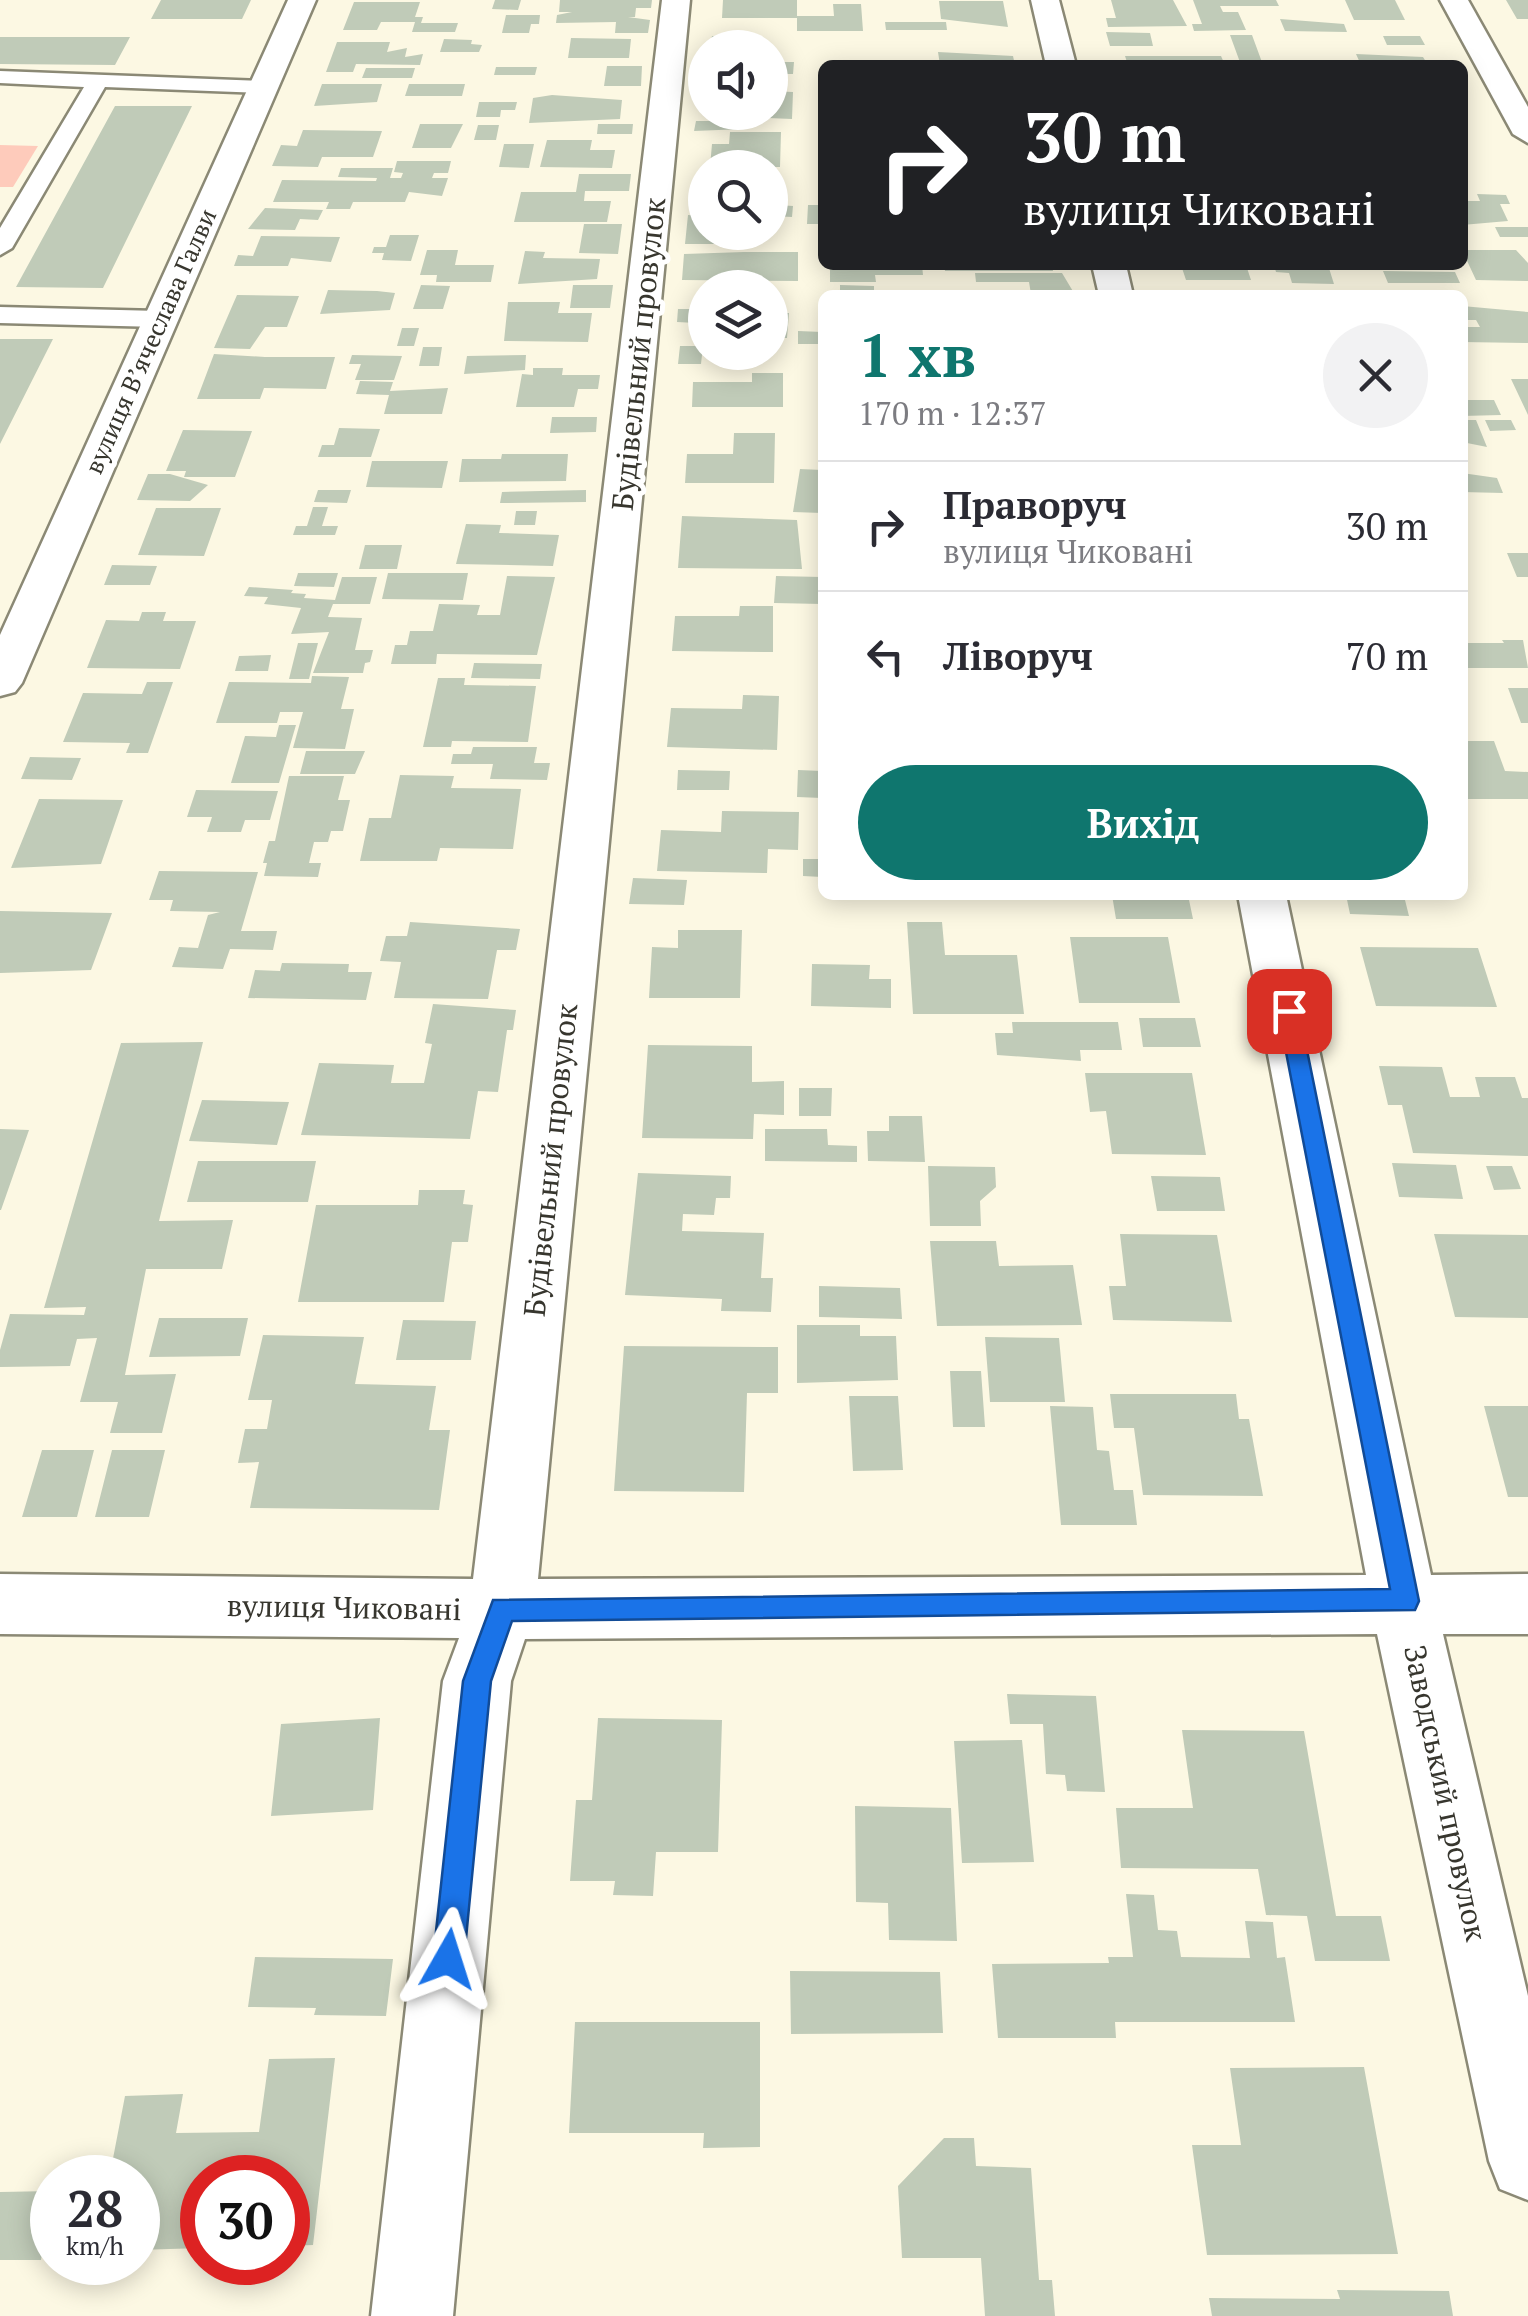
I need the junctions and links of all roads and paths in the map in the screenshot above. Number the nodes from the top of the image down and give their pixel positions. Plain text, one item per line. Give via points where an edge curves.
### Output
1 (302, 0) edge
2 (676, 0) edge
3 (1045, 0) edge
4 (1454, 0) edge
5 (1059, 60) edge
6 (0, 77) edge
7 (100, 78) junction
8 (264, 87) junction
9 (1528, 134) edge
10 (0, 248) edge
11 (0, 315) edge
12 (159, 318) junction
13 (0, 683) edge
14 (1263, 900) edge
15 (1406, 1601) junction
16 (0, 1604) edge
17 (1528, 1604) edge
18 (502, 1609) junction
19 (1528, 2161) edge
20 (412, 2316) edge

1 - 8 street, вулиця Вʼячеслава Галви
2 - 18 street, Будівельний провулок
3 - 5 street
4 - 9 street
6 - 7 lane
7 - 8 lane
7 - 10 lane
8 - 12 street, вулиця Вʼячеслава Галви
11 - 12 lane
12 - 13 street, вулиця Вʼячеслава Галви
14 - 15 street, Заводський провулок
15 - 17 street, вулиця Чиковані
15 - 18 street, вулиця Чиковані
15 - 19 street, Заводський провулок
16 - 18 street, вулиця Чиковані
18 - 20 street, Будівельний провулок via 477,1681

